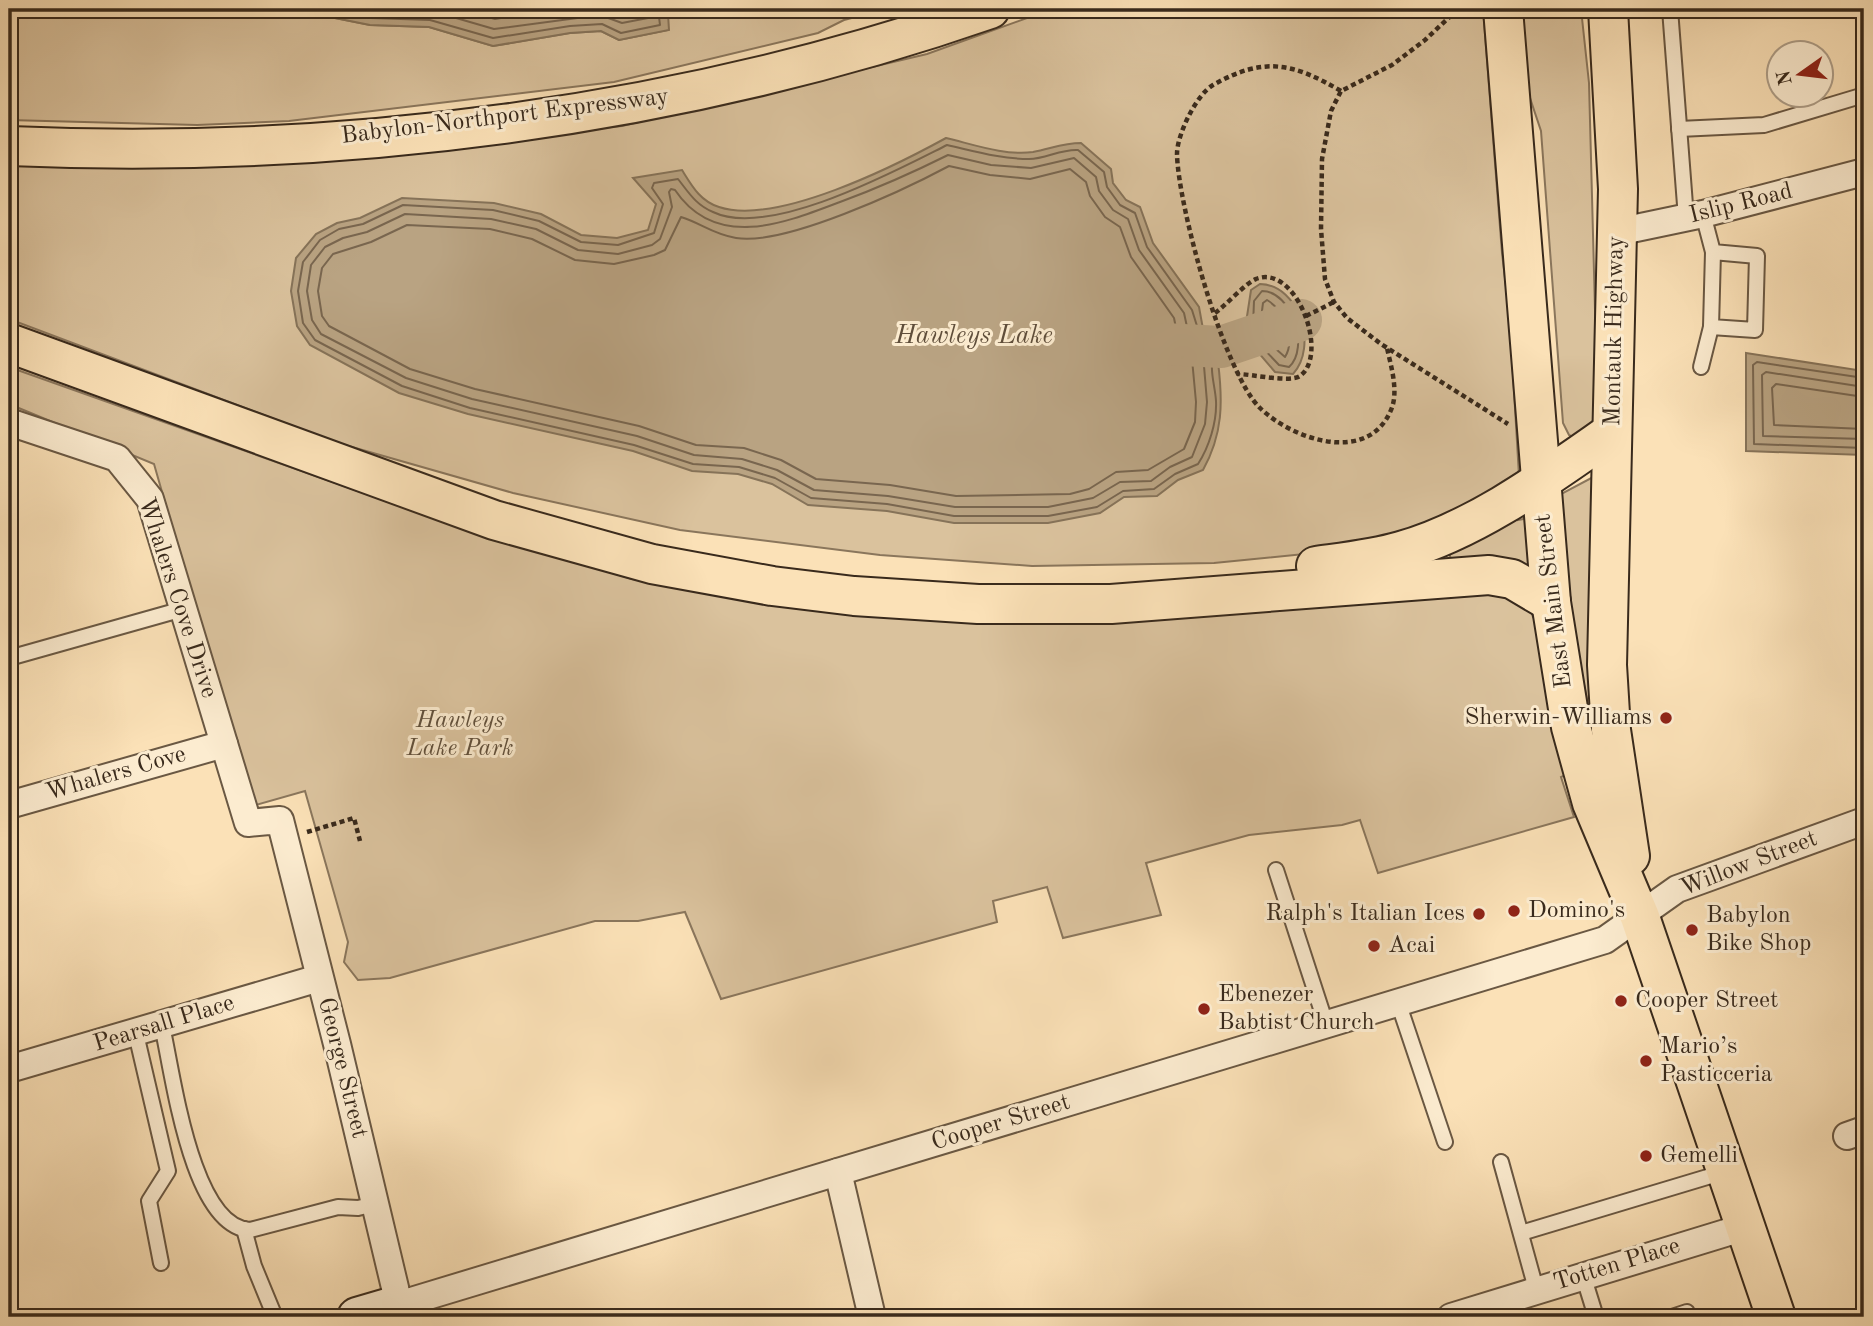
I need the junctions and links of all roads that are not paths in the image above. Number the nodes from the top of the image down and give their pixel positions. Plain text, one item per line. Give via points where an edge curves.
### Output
1 (990, 9) edge
2 (1503, 9) edge
3 (1598, 9) edge
4 (1608, 9) edge
5 (1670, 9) edge
6 (1612, 51) junction
7 (1864, 96) edge
8 (1679, 129) junction
9 (9, 146) edge
10 (1864, 172) edge
11 (1694, 216) junction
12 (1617, 232) junction
13 (1713, 252) junction
14 (1710, 327) junction
15 (9, 343) edge
16 (1701, 367) dead end
17 (9, 422) edge
18 (1612, 432) junction
19 (386, 481) junction
20 (1540, 482) junction
21 (1550, 602) junction
22 (183, 609) junction
23 (1606, 654) joint
24 (9, 658) edge
25 (224, 744) junction
26 (9, 805) edge
27 (1864, 821) edge
28 (282, 829) joint
29 (1276, 870) dead end
30 (1640, 917) junction
31 (319, 978) junction
32 (1398, 1002) junction
33 (1326, 1024) junction
34 (162, 1026) junction
35 (136, 1034) junction
36 (9, 1069) edge
37 (1445, 1142) dead end
38 (1501, 1162) dead end
39 (1725, 1171) junction
40 (838, 1172) junction
41 (375, 1204) junction
42 (1745, 1227) junction
43 (244, 1229) junction
44 (1521, 1233) junction
45 (162, 1263) dead end
46 (1583, 1275) junction
47 (1536, 1289) junction
48 (400, 1311) edge
49 (1687, 1312) dead end
50 (275, 1317) edge
51 (357, 1317) edge
52 (873, 1317) edge
53 (1451, 1317) edge
54 (1596, 1317) edge
55 (1672, 1317) edge
56 (1776, 1317) edge

1 - 9 main road, Babylon-Northport Expressway via 776,74 570,113 312,142 183,148
2 - 20 main road
3 - 6 main road
4 - 6 main road, Montauk Highway
5 - 8 lane
6 - 12 main road, Montauk Highway
7 - 8 lane via 1764,125
8 - 11 lane
10 - 11 street, Islip Road
11 - 12 street, Islip Road
11 - 13 lane
12 - 18 main road, Montauk Highway
13 - 14 lane
13 - 14 lane via 1757,256 1755,330
14 - 16 lane
15 - 19 main road
17 - 22 street, Whalers Cove Drive via 117,458 150,499
18 - 20 main road
18 - 23 main road, Montauk Highway
19 - 20 main road via 575,527 757,560 923,576 1097,580 1255,572 1384,555 1447,533
19 - 21 main road via 494,520 652,564 843,595 988,604 1111,604 1489,575 1512,579
20 - 21 main road, East Main Street
21 - 30 main road, East Main Street via 1566,704 1584,778
22 - 24 lane
22 - 25 street, Whalers Cove Drive
23 - 30 main road, East Main Street via 1611,730
25 - 26 street, Whalers Cove
25 - 28 street, Whalers Cove Drive via 248,823
27 - 30 street, Willow Street via 1677,889
28 - 31 street, George Street
29 - 33 lane
30 - 32 street, Cooper Street via 1605,940
30 - 39 main road, East Main Street
31 - 34 street, Pearsall Place
31 - 41 street, George Street
32 - 33 street, Cooper Street
32 - 37 lane
33 - 40 street, Cooper Street
34 - 35 street, Pearsall Place
34 - 43 lane via 195,1169 214,1208 226,1221
35 - 36 street, Pearsall Place
35 - 45 lane via 168,1171 149,1201
38 - 44 lane
39 - 42 main road, East Main Street
39 - 44 lane
40 - 48 street, Cooper Street
40 - 52 street
41 - 43 lane via 338,1207
41 - 48 street, George Street
42 - 46 street, Totten Place
42 - 56 main road, East Main Street
43 - 50 lane
44 - 47 lane
46 - 47 street, Totten Place
46 - 54 lane
47 - 53 street, Totten Place
48 - 51 street, Cooper Street
49 - 55 lane

